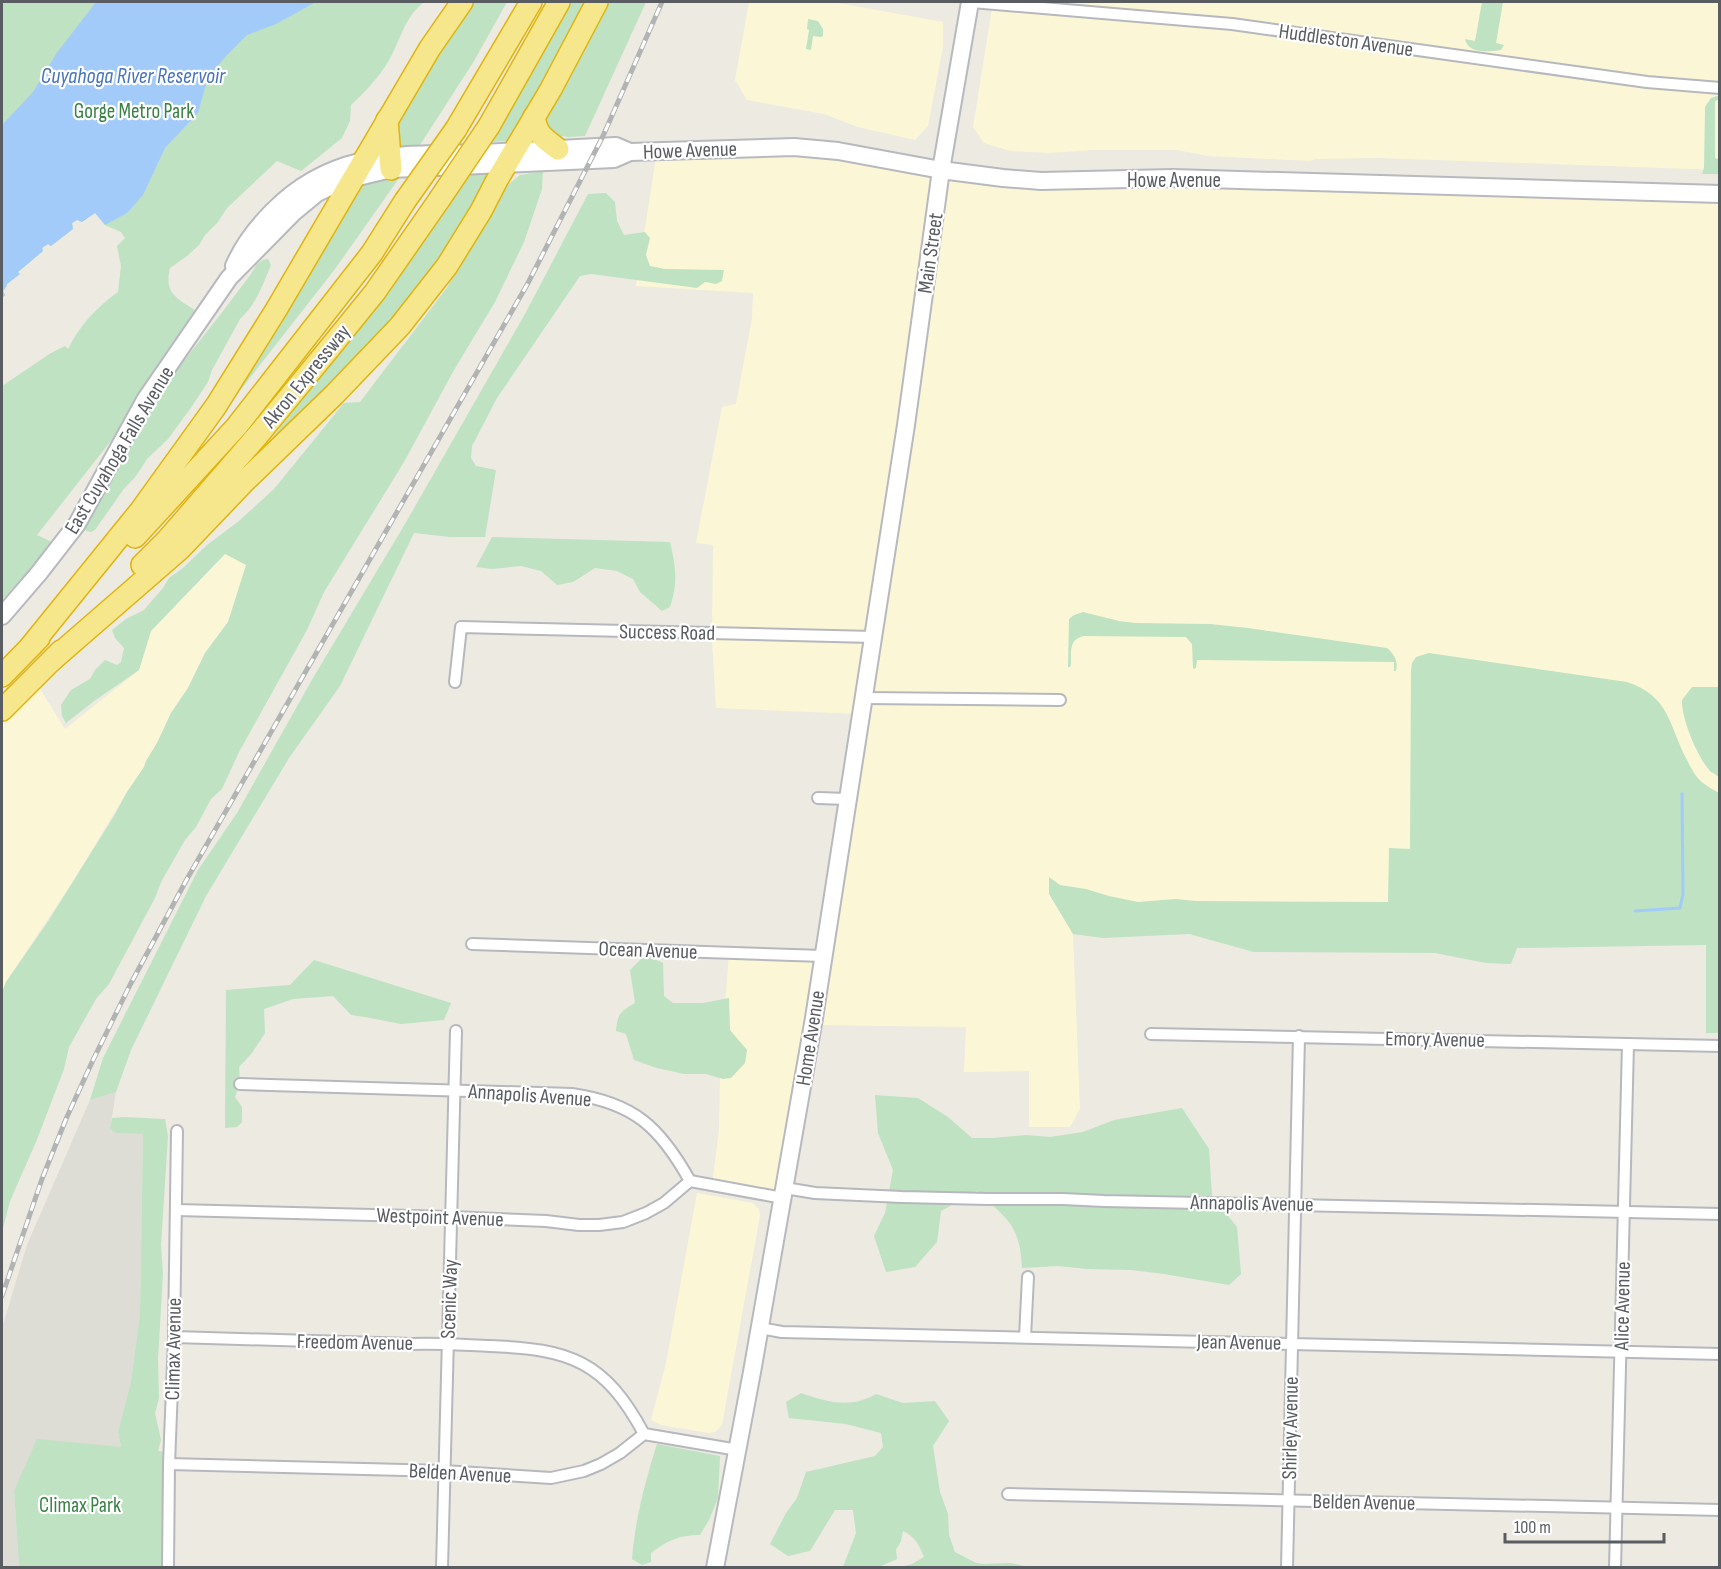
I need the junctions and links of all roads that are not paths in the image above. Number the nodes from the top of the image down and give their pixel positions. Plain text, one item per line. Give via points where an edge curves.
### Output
1 (462, 2) edge
2 (531, 2) edge
3 (559, 2) edge
4 (597, 2) edge
5 (971, 2) edge
6 (1719, 88) edge
7 (534, 117) junction
8 (387, 120) junction
9 (558, 149) junction
10 (630, 152) junction
11 (509, 158) junction
12 (390, 162) junction
13 (941, 170) junction
14 (360, 171) junction
15 (1719, 194) edge
16 (894, 506) joint
17 (2, 616) edge
18 (873, 637) junction
19 (30, 647) junction
20 (51, 661) junction
21 (2, 676) edge
22 (455, 682) dead end
23 (864, 698) junction
24 (1060, 700) dead end
25 (2, 710) edge
26 (818, 798) dead end
27 (848, 799) junction
28 (472, 944) dead end
29 (824, 956) junction
30 (456, 1031) dead end
31 (1151, 1034) dead end
32 (1299, 1036) junction
33 (1628, 1044) junction
34 (1719, 1046) edge
35 (240, 1084) dead end
36 (454, 1090) junction
37 (177, 1131) dead end
38 (690, 1181) junction
39 (784, 1193) junction
40 (1295, 1204) junction
41 (176, 1210) junction
42 (1624, 1211) junction
43 (1719, 1214) edge
44 (451, 1217) junction
45 (1028, 1277) dead end
46 (760, 1328) junction
47 (1025, 1337) junction
48 (174, 1338) junction
49 (447, 1343) junction
50 (1292, 1343) junction
51 (1621, 1352) junction
52 (1719, 1354) edge
53 (644, 1434) junction
54 (738, 1450) junction
55 (170, 1464) junction
56 (444, 1471) junction
57 (1008, 1494) dead end
58 (1289, 1500) junction
59 (1617, 1507) junction
60 (1719, 1510) edge
61 (168, 1568) edge
62 (442, 1568) edge
63 (715, 1568) edge
64 (1287, 1568) edge
65 (1615, 1568) edge

1 - 8 highway
2 - 19 highway, Akron Expressway, bridge via 456,129 372,253 237,426
3 - 20 highway, Akron Expressway, bridge via 489,126 375,292 167,540
4 - 7 highway
5 - 6 street, Huddleston Avenue via 1233,24 1647,82
5 - 13 street, Main Street
7 - 9 highway via 540,135
7 - 11 highway
8 - 12 highway
8 - 14 highway
9 - 10 street, Howe Avenue via 616,146
9 - 11 street, Howe Avenue
10 - 11 street, Howe Avenue via 614,159
10 - 13 street, Howe Avenue via 794,147
11 - 12 street, Howe Avenue
11 - 20 highway via 447,266 381,347 180,549
12 - 14 street, Howe Avenue
13 - 15 street, Howe Avenue via 1041,181 1173,178
13 - 16 street, Main Street
14 - 17 street, East Cuyahoga Falls Avenue via 317,193 229,278 145,399 77,524
14 - 19 highway via 216,406 141,510
16 - 18 street, Home Avenue
18 - 22 street, Success Road via 462,627
18 - 23 street, Home Avenue
19 - 21 highway, Akron Expressway
20 - 25 highway, Akron Expressway
23 - 24 street
23 - 27 street, Home Avenue
26 - 27 street
27 - 29 street, Home Avenue
28 - 29 street, Ocean Avenue
29 - 39 street, Home Avenue
30 - 36 street, Scenic Way
31 - 32 street, Emory Avenue
32 - 33 street, Emory Avenue
32 - 40 street, Shirley Avenue
33 - 34 street, Emory Avenue
33 - 42 street, Alice Avenue
35 - 36 street, Annapolis Avenue
36 - 38 street, Annapolis Avenue via 572,1094 617,1105 654,1129
36 - 44 street, Scenic Way
37 - 41 street, Climax Avenue
38 - 39 street, Annapolis Avenue
38 - 44 street, Westpoint Avenue via 655,1209 611,1224
39 - 40 street, Annapolis Avenue
39 - 46 street, Home Avenue
40 - 42 street, Annapolis Avenue
40 - 50 street, Shirley Avenue
41 - 44 street, Westpoint Avenue
41 - 48 street, Climax Avenue
42 - 43 street, Annapolis Avenue
42 - 51 street, Alice Avenue
44 - 49 street, Scenic Way
45 - 47 street
46 - 47 street, Jean Avenue via 782,1332
46 - 54 street, Home Avenue
47 - 50 street, Jean Avenue
48 - 49 street, Freedom Avenue
48 - 55 street, Climax Avenue
49 - 53 street, Freedom Avenue via 540,1349 573,1359 617,1391
49 - 56 street, Scenic Way
50 - 51 street, Jean Avenue
50 - 58 street, Shirley Avenue
51 - 52 street, Jean Avenue
51 - 59 street, Alice Avenue
53 - 54 street
53 - 56 street, Belden Avenue via 601,1464 568,1476 535,1478
54 - 63 street, Home Avenue
55 - 56 street, Belden Avenue
55 - 61 street, Climax Avenue
56 - 62 street, Scenic Way
57 - 58 street, Belden Avenue
58 - 59 street, Belden Avenue
58 - 64 street, Shirley Avenue
59 - 60 street, Belden Avenue
59 - 65 street, Alice Avenue

